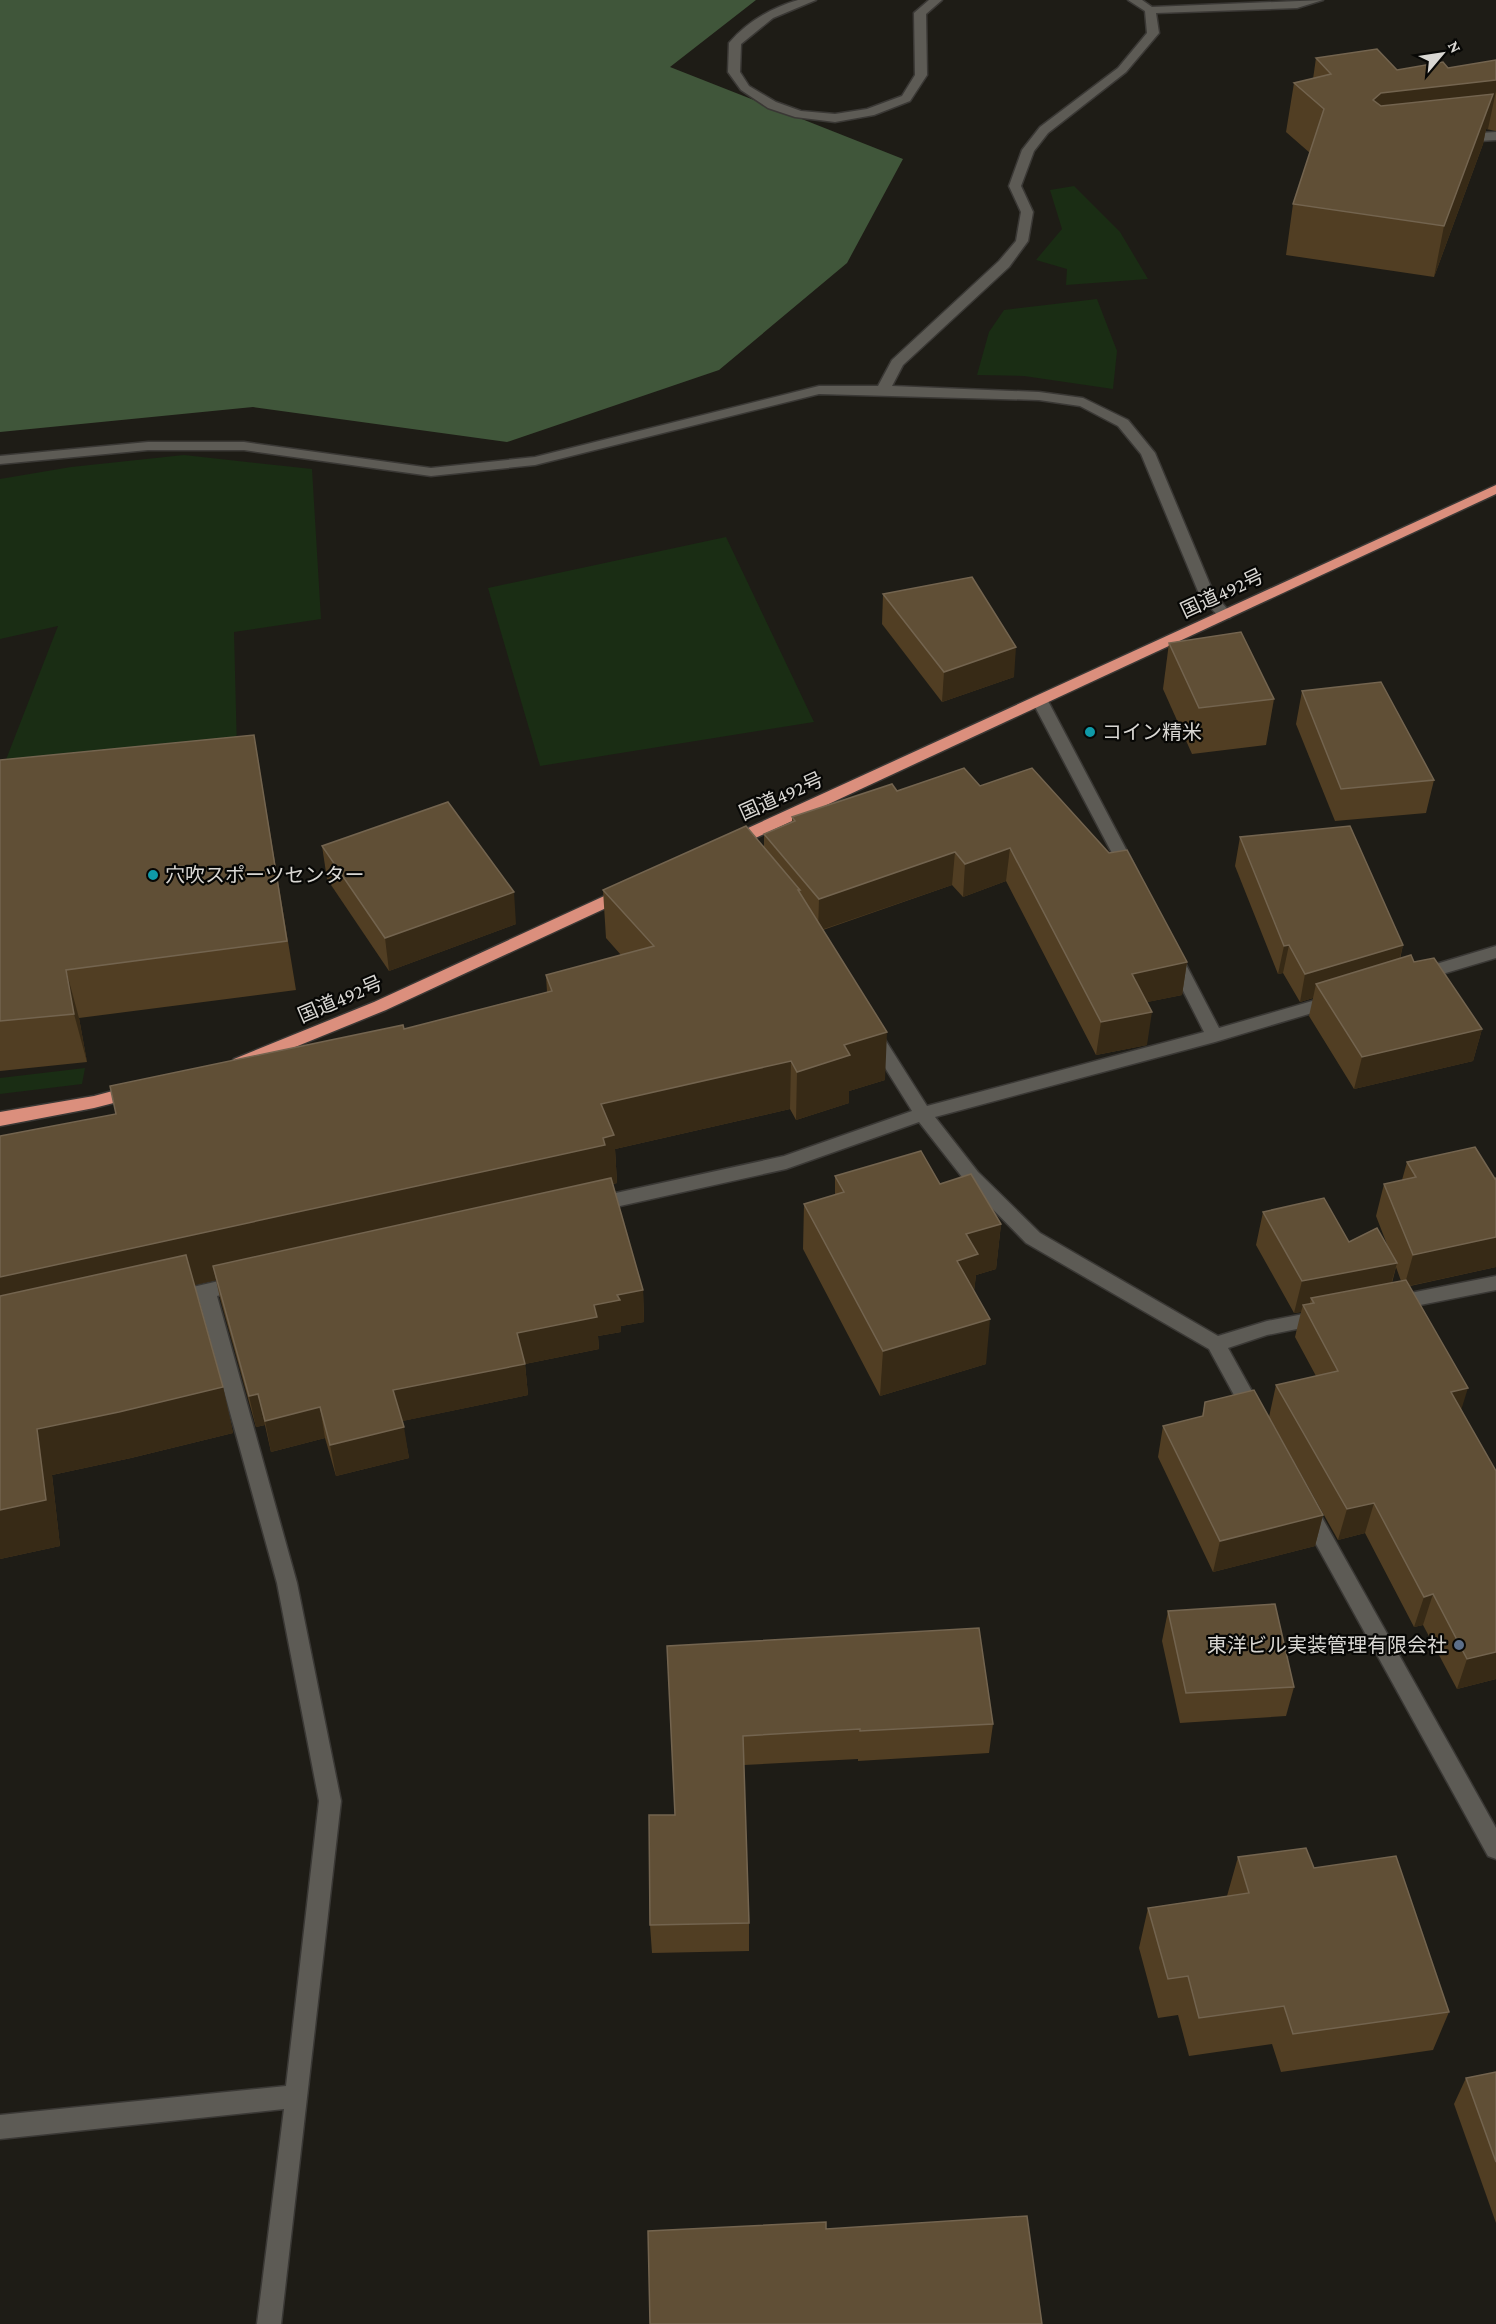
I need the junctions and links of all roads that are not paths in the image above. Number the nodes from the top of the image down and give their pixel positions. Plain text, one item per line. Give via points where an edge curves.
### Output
1 (810, 0) edge
2 (936, 0) edge
3 (1134, 0) edge
4 (1276, 0) edge
5 (1317, 0) edge
6 (1297, 5) junction
7 (1150, 10) junction
8 (1496, 136) edge
9 (1454, 139) edge
10 (884, 390) junction
11 (0, 460) edge
12 (1496, 489) edge
13 (1225, 615) junction
14 (1040, 701) junction
15 (731, 842) junction
16 (711, 852) edge
17 (746, 860) edge
18 (638, 886) edge
19 (1139, 889) edge
20 (1166, 942) edge
21 (1496, 952) edge
22 (1404, 979) edge
23 (1349, 996) edge
24 (863, 1018) edge
25 (1215, 1036) junction
26 (228, 1068) edge
27 (150, 1088) edge
28 (923, 1114) junction
29 (0, 1119) edge
30 (577, 1208) edge
31 (264, 1278) edge
32 (1496, 1283) edge
33 (206, 1291) junction
34 (163, 1300) edge
35 (1382, 1306) edge
36 (1347, 1312) edge
37 (1216, 1344) junction
38 (1261, 1426) edge
39 (1301, 1498) edge
40 (1496, 1849) edge
41 (297, 2096) junction
42 (0, 2127) edge
43 (269, 2324) edge

1 - 2 street via 785,7 755,23 735,43 734,72 745,88 772,105 799,114 835,118 870,112 906,98 921,75 920,13
3 - 7 street
4 - 6 street
5 - 6 street
6 - 7 street
7 - 10 street via 1153,33 1122,70 1044,130 1028,150 1015,186 1027,212 1022,241 1004,264 897,363
8 - 9 street
10 - 11 street via 819,390 535,461 431,472 244,446 148,446
10 - 13 street via 1039,396 1083,402 1123,423 1148,453 1207,596
12 - 13 highway, 国道492号
13 - 14 highway, 国道492号
14 - 15 highway, 国道492号
14 - 19 street
15 - 16 highway, 国道492号
15 - 17 street
18 - 26 highway, 国道492号 via 380,1006
20 - 25 street
21 - 22 street
23 - 25 street
24 - 28 street
25 - 28 street
27 - 29 highway
28 - 30 street via 786,1162
28 - 37 street via 972,1177 1033,1238
31 - 33 street
32 - 35 street
33 - 34 street
33 - 41 street via 286,1583 330,1801
36 - 37 street via 1267,1328
37 - 38 street
39 - 40 street
41 - 42 street
41 - 43 street

